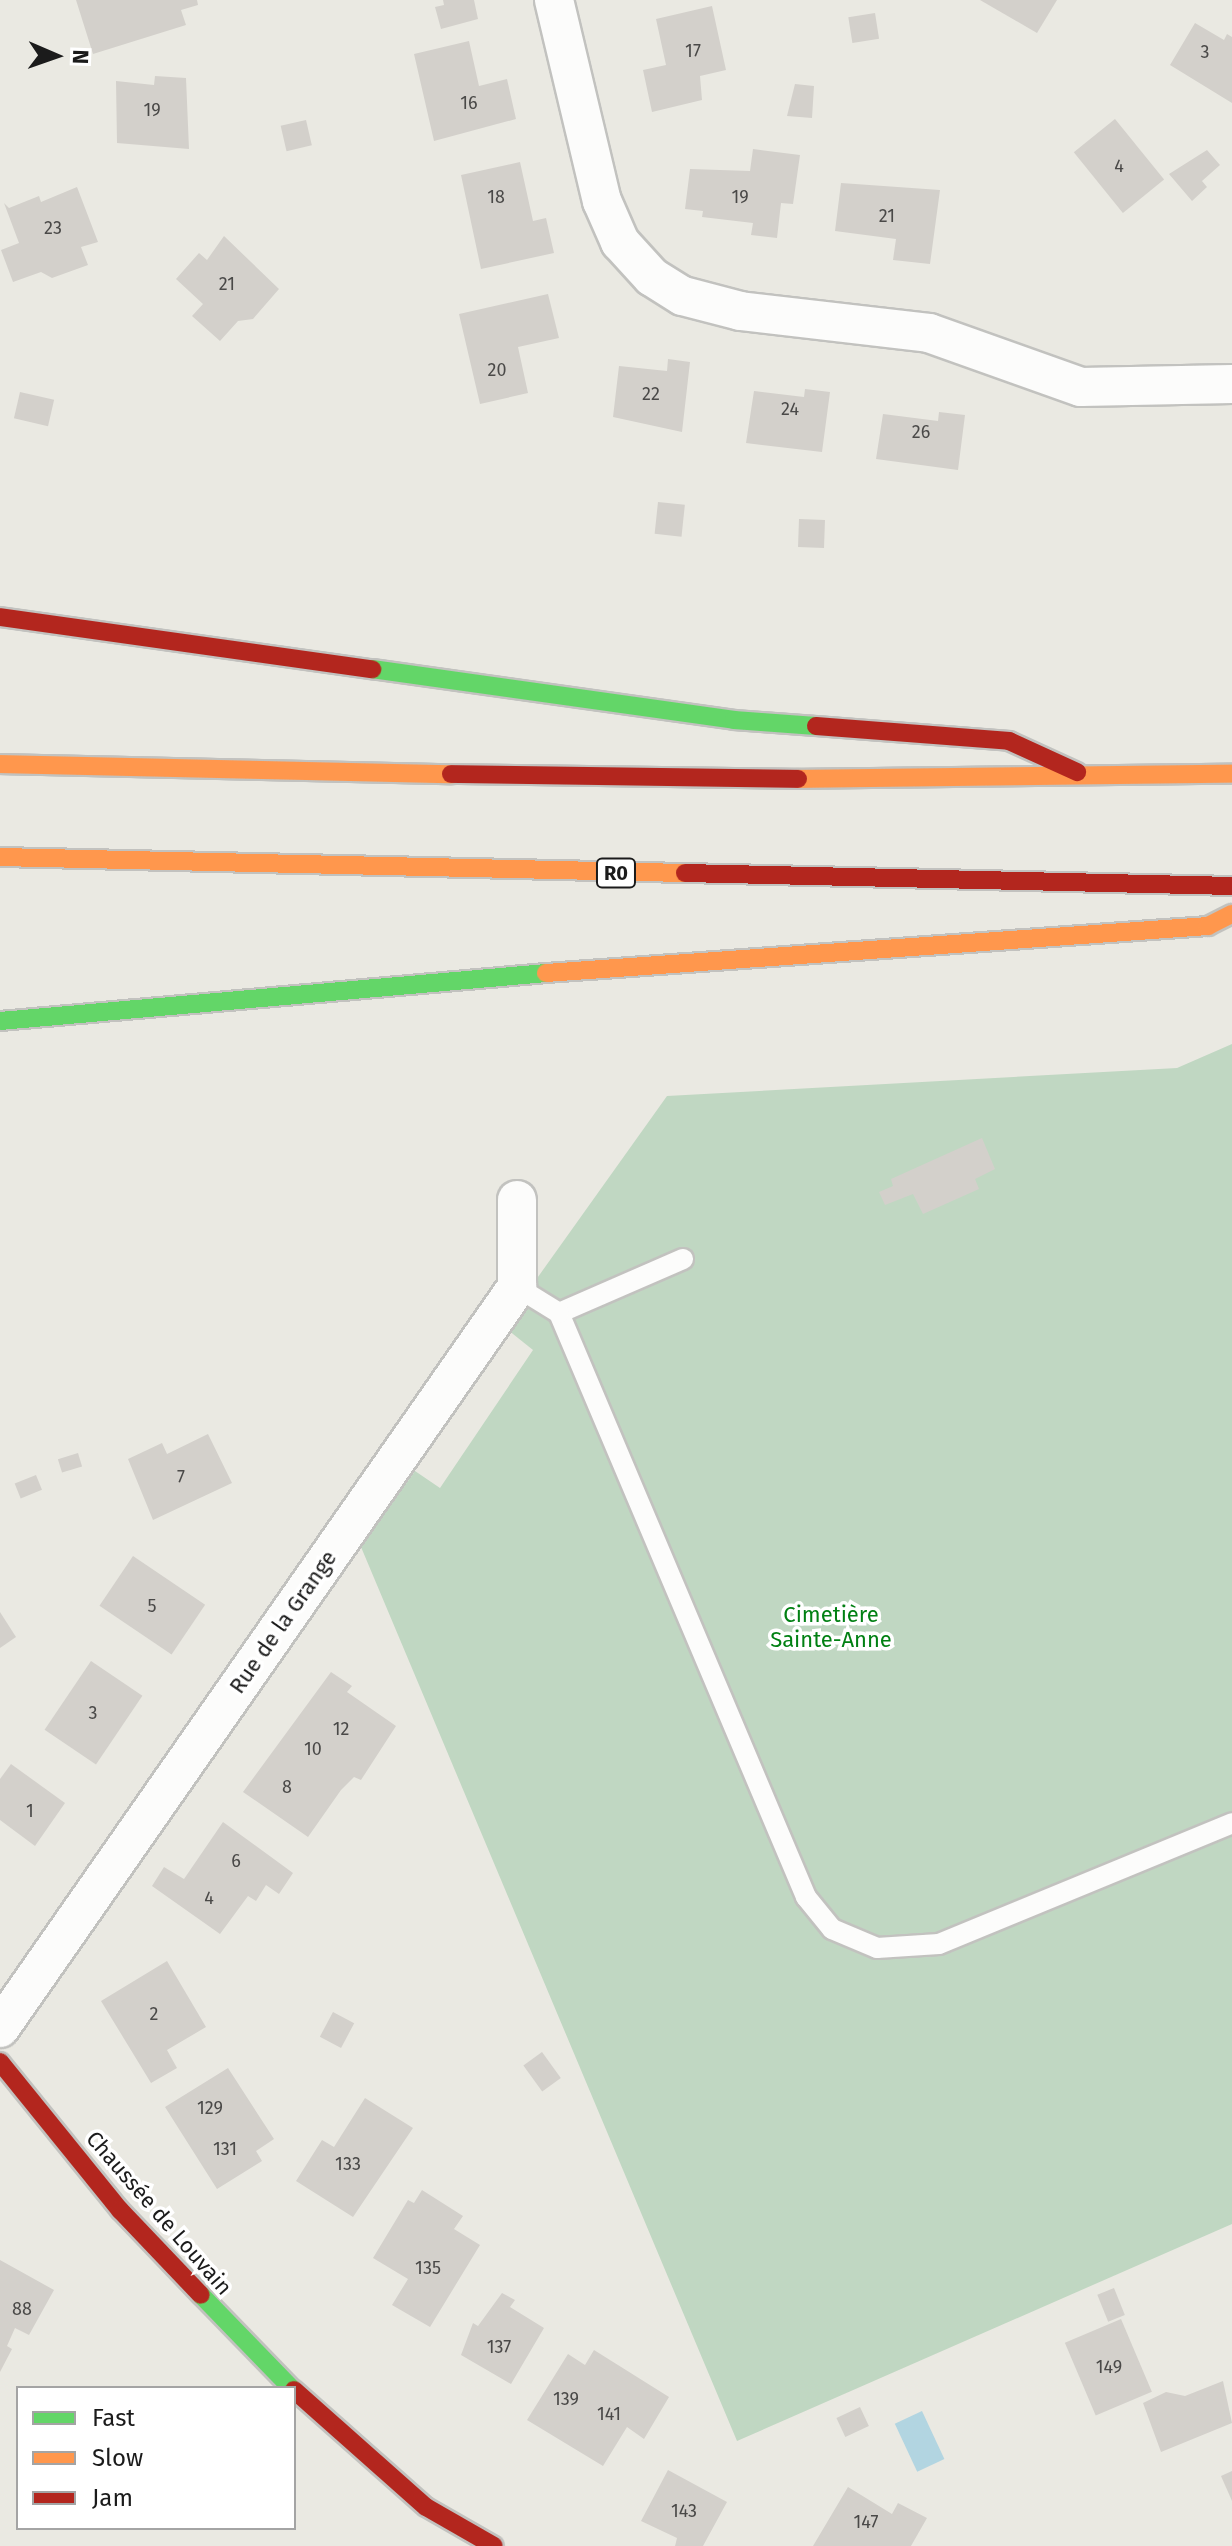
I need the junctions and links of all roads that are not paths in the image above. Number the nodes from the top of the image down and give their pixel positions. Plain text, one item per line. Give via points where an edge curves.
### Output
1 (554, 0) edge
2 (1232, 384) edge
3 (0, 617) edge
4 (0, 764) edge
5 (1232, 774) edge
6 (1090, 778) junction
7 (0, 857) edge
8 (1232, 886) edge
9 (1232, 914) edge
10 (0, 1021) edge
11 (517, 1200) dead end
12 (683, 1259) dead end
13 (517, 1287) junction
14 (559, 1313) junction
15 (1232, 1823) edge
16 (0, 2028) edge
17 (0, 2062) edge
18 (290, 2386) edge
19 (296, 2392) edge
20 (494, 2546) edge

1 - 2 street via 602,201 620,242 652,277 683,296 740,311 929,333 1081,387
3 - 6 main road via 734,720 1009,741
4 - 6 main road via 737,780
5 - 6 main road
7 - 8 main road, R0
9 - 10 main road via 1208,926 758,955
11 - 13 street
12 - 14 lane
13 - 14 lane
13 - 16 street, Rue de la Grange
14 - 15 lane via 806,1897 832,1929 877,1948 939,1944
17 - 18 main road, Chaussée de Louvain via 120,2210 254,2355
19 - 20 main road, Chaussée de Louvain via 426,2507

